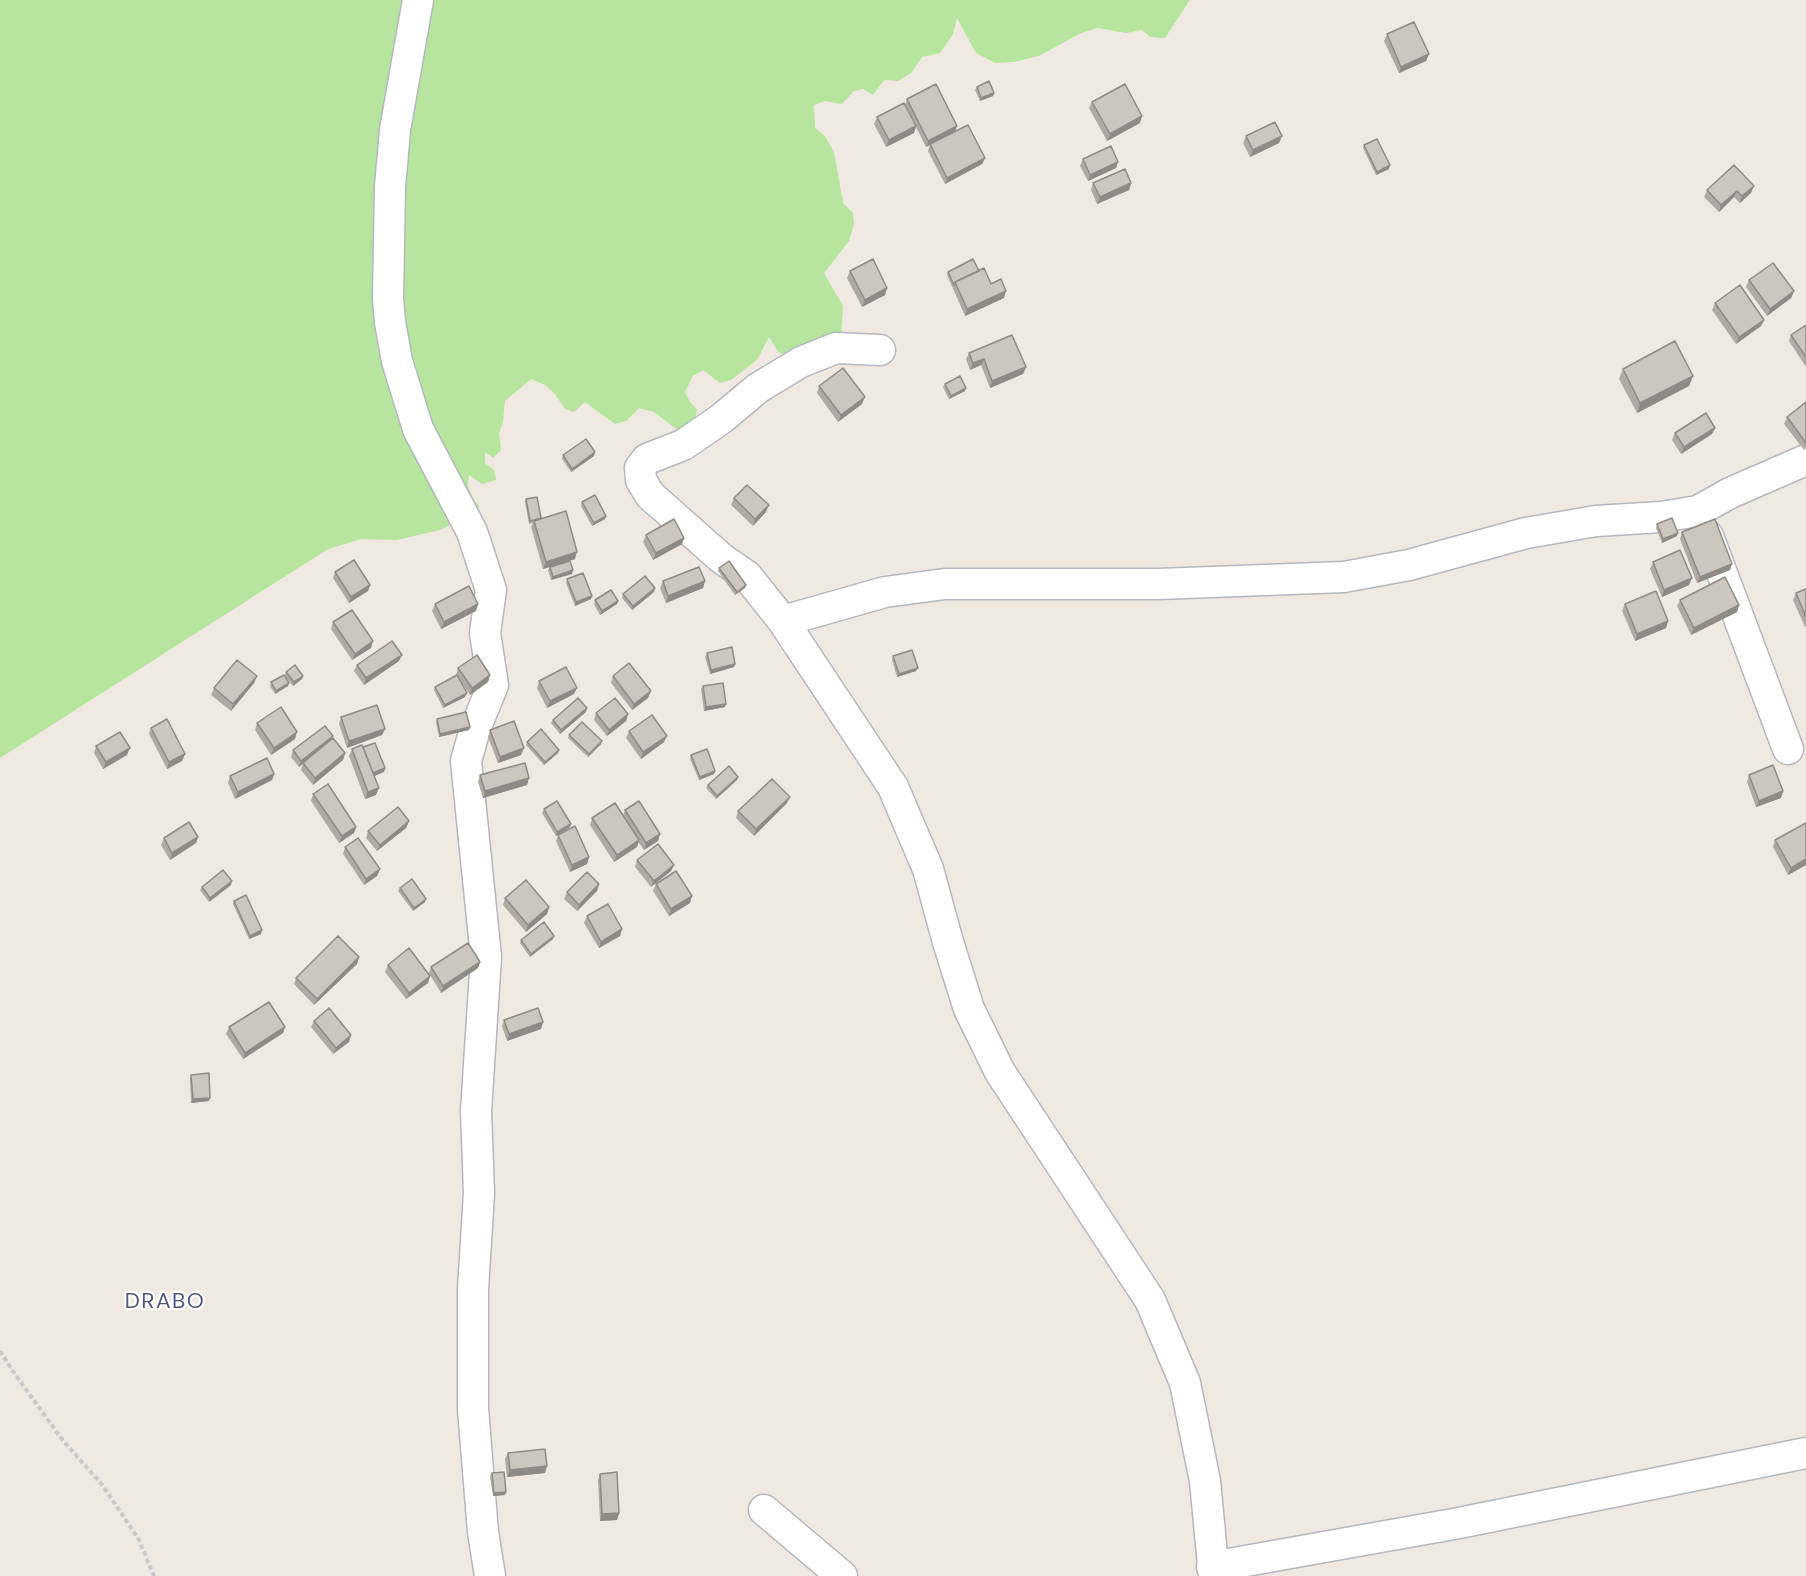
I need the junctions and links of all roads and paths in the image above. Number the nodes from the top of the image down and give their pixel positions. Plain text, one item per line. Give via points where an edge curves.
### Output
1 (418, 0) edge
2 (880, 350) dead end
3 (1806, 460) edge
4 (1698, 511) junction
5 (783, 621) junction
6 (1788, 749) dead end
7 (0, 1351) edge
8 (1806, 1453) edge
9 (764, 1510) dead end
10 (1213, 1571) edge
11 (154, 1576) edge
12 (490, 1576) edge
13 (842, 1576) edge

1 - 12 street via 395,130 390,187 390,322 397,362 418,429 472,532 491,590 485,633 494,685 466,761 486,957 476,1111 479,1193 473,1289 473,1397
2 - 5 street via 836,348 801,362 758,388 683,445 647,459 640,468 641,480 650,495 747,576
3 - 4 street
4 - 5 street via 1526,533 1409,565 1344,577 1159,584 945,584 885,592
4 - 6 street
5 - 10 street via 893,787 928,869 969,1009 1000,1072 1150,1300 1185,1383 1205,1481
7 - 11 path via 61,1438 103,1486 139,1540
8 - 10 street
9 - 13 street

